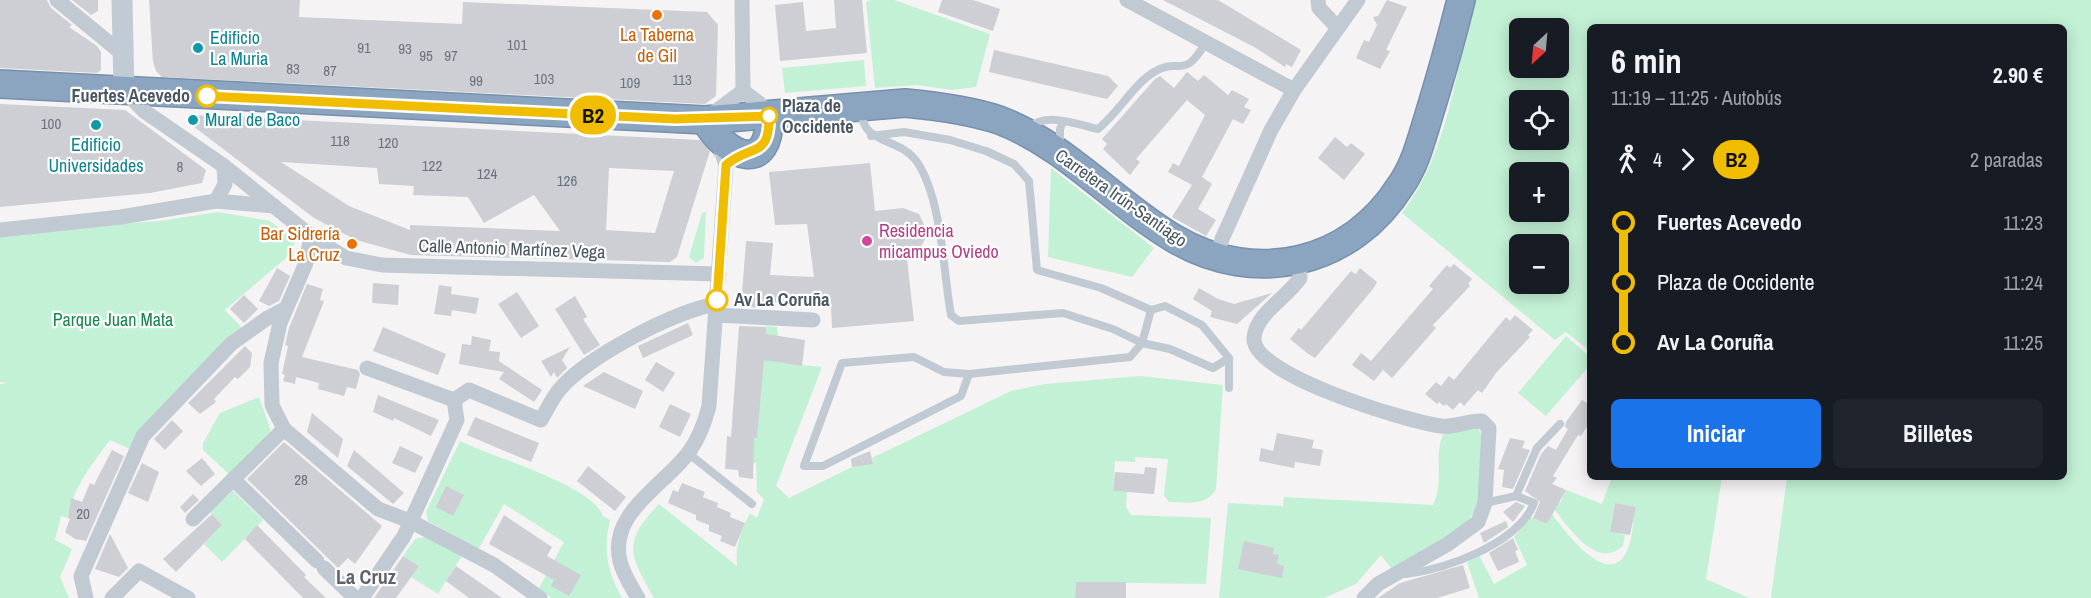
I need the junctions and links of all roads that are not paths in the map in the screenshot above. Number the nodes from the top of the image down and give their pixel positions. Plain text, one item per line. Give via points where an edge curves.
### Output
1 (57, 0) edge
2 (122, 0) edge
3 (742, 0) edge
4 (1127, 0) edge
5 (1318, 0) edge
6 (1358, 0) edge
7 (1461, 0) edge
8 (1338, 28) junction
9 (1206, 42) junction
10 (125, 56) junction
11 (0, 84) edge
12 (123, 90) junction
13 (1294, 90) junction
14 (743, 91) junction
15 (861, 106) junction
16 (769, 116) junction
17 (1063, 122) junction
18 (1026, 134) junction
19 (872, 136) junction
20 (721, 144) junction
21 (1064, 158) junction
22 (224, 166) junction
23 (216, 201) junction
24 (274, 206) junction
25 (0, 228) edge
26 (311, 236) junction
27 (1216, 258) junction
28 (1299, 261) junction
29 (719, 274) junction
30 (285, 309) junction
31 (716, 309) junction
32 (1151, 310) junction
33 (813, 320) dead end
34 (1142, 344) junction
35 (1229, 358) junction
36 (367, 368) dead end
37 (969, 374) junction
38 (1229, 388) dead end
39 (454, 400) junction
40 (1560, 424) dead end
41 (284, 429) junction
42 (688, 453) junction
43 (234, 480) junction
44 (1516, 496) junction
45 (1485, 503) junction
46 (752, 504) dead end
47 (193, 519) dead end
48 (410, 521) junction
49 (1396, 573) junction
50 (86, 598) edge
51 (112, 598) edge
52 (188, 598) edge
53 (355, 598) edge
54 (362, 598) edge
55 (540, 598) edge
56 (638, 598) edge
57 (1364, 598) edge

1 - 10 street
2 - 10 street
3 - 14 street
4 - 9 street
5 - 8 street via 1319,8
6 - 8 street
7 - 28 highway, Carretera Irún-Santiago via 1415,160 1402,185 1368,224 1336,246
8 - 13 street
9 - 13 street
9 - 17 lane via 1196,60 1186,66 1149,75 1098,129
10 - 12 street
11 - 12 highway, Carretera Irún-Santiago
12 - 20 highway, Carretera Irún-Santiago
12 - 22 street, Calle Antonio Martínez Vega via 144,111
13 - 27 street via 1251,171
14 - 16 street
14 - 20 street
15 - 16 highway, Carretera Irún-Santiago
15 - 18 highway, Carretera Irún-Santiago via 905,103 962,111 999,121
15 - 19 lane via 862,123
16 - 20 highway, Carretera Irún-Santiago
16 - 20 highway via 769,135 762,148 748,154
17 - 18 lane via 1034,123
17 - 21 lane via 1059,142
18 - 21 highway, Carretera Irún-Santiago
19 - 32 lane via 904,132 950,140 1014,164 1029,181 1037,270 1101,288
19 - 34 lane via 903,148 917,161 932,192 951,315 959,321 1063,313 1113,329
20 - 29 street
21 - 27 highway, Carretera Irún-Santiago via 1156,227
22 - 23 street via 225,184
22 - 24 street, Calle Antonio Martínez Vega
23 - 24 street
23 - 25 street via 121,217
24 - 26 street, Calle Antonio Martínez Vega
26 - 29 street, Calle Antonio Martínez Vega via 346,258 382,265
26 - 30 street via 306,263
27 - 28 highway, Carretera Irún-Santiago via 1255,265
28 - 45 street via 1300,278 1256,328 1254,343 1258,354 1331,394 1439,426 1475,420 1487,424 1490,439
29 - 31 street
30 - 41 street via 273,350 270,384 272,405
30 - 50 street via 231,344 143,436 81,576
31 - 33 street
31 - 39 street via 700,306 594,360 560,388 541,420 469,390
31 - 42 street via 709,406
32 - 34 lane
32 - 35 lane via 1164,306 1202,325
34 - 35 lane via 1170,349 1213,368
34 - 37 lane via 1130,357
35 - 38 lane
36 - 39 street
37 - 37 lane via 945,372 914,357 842,363 804,466 823,466 961,396
39 - 48 street via 457,420
40 - 44 lane via 1537,448
41 - 43 street
41 - 48 street via 378,509
42 - 46 lane
42 - 56 street via 636,507 623,527 620,561
43 - 47 street
43 - 53 street
44 - 45 lane
44 - 49 lane via 1534,503 1529,516 1513,532 1444,564 1408,574
45 - 49 street via 1478,522
48 - 54 street
48 - 55 street via 494,565
49 - 57 street
51 - 52 street via 139,571

